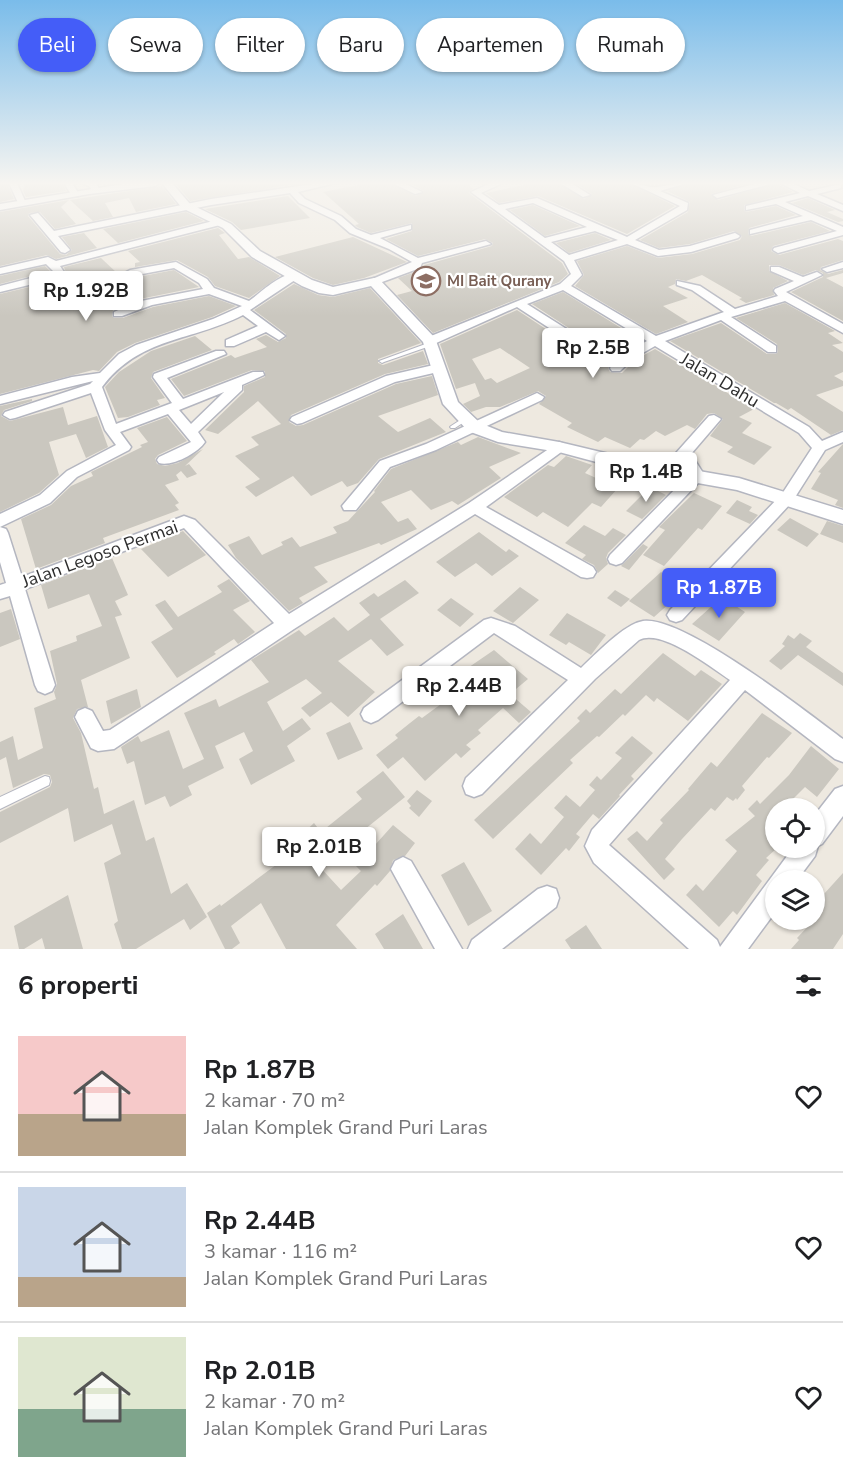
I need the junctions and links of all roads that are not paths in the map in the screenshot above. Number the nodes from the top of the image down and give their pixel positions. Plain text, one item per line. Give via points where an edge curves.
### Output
1 (45, 227) edge
2 (86, 227) edge
3 (200, 227) edge
4 (226, 227) edge
5 (348, 227) edge
6 (407, 227) edge
7 (524, 227) edge
8 (651, 227) edge
9 (772, 227) edge
10 (595, 228) joint
11 (843, 231) edge
12 (753, 232) dead end
13 (51, 234) junction
14 (735, 236) dead end
15 (370, 238) junction
16 (628, 240) junction
17 (544, 241) junction
18 (486, 244) dead end
19 (65, 250) dead end
20 (778, 250) dead end
21 (568, 259) junction
22 (417, 261) junction
23 (54, 265) junction
24 (843, 265) edge
25 (775, 269) dead end
26 (0, 271) edge
27 (294, 276) junction
28 (800, 280) junction
29 (374, 282) junction
30 (681, 283) dead end
31 (109, 284) dead end
32 (564, 286) junction
33 (0, 289) edge
34 (210, 290) junction
35 (786, 297) junction
36 (518, 303) junction
37 (247, 308) junction
38 (118, 314) dead end
39 (730, 315) junction
40 (267, 327) junction
41 (843, 329) edge
42 (279, 336) dead end
43 (655, 341) junction
44 (230, 343) dead end
45 (431, 343) junction
46 (557, 348) dead end
47 (772, 349) dead end
48 (220, 354) dead end
49 (382, 361) dead end
50 (438, 368) junction
51 (616, 368) dead end
52 (258, 375) dead end
53 (99, 381) junction
54 (240, 383) junction
55 (537, 397) dead end
56 (0, 400) edge
57 (176, 407) junction
58 (10, 415) dead end
59 (714, 419) dead end
60 (297, 420) dead end
61 (464, 424) junction
62 (112, 430) junction
63 (189, 433) junction
64 (843, 436) edge
65 (559, 447) junction
66 (820, 447) junction
67 (164, 460) dead end
68 (697, 476) junction
69 (787, 498) junction
70 (350, 506) dead end
71 (475, 507) junction
72 (843, 517) edge
73 (0, 521) edge
74 (0, 533) edge
75 (616, 559) dead end
76 (587, 572) dead end
77 (7, 589) edge
78 (676, 615) dead end
79 (287, 624) junction
80 (582, 679) junction
81 (743, 680) junction
82 (45, 685) dead end
83 (371, 714) dead end
84 (85, 717) dead end
85 (843, 752) edge
86 (45, 780) dead end
87 (474, 786) dead end
88 (843, 797) edge
89 (0, 803) edge
90 (825, 821) edge
91 (403, 869) dead end
92 (547, 898) dead end
93 (765, 905) edge
94 (449, 949) edge
95 (481, 949) edge
96 (708, 949) edge
97 (732, 949) edge

1 - 13 street
2 - 13 street
3 - 23 street
4 - 27 street via 263,259
5 - 15 street
6 - 15 street
7 - 17 street
8 - 16 street
9 - 12 street
10 - 16 street
10 - 17 street
11 - 20 street
13 - 19 street
14 - 16 street via 660,253
15 - 22 street
16 - 21 street
17 - 21 street
18 - 22 street
21 - 32 street via 577,274
22 - 29 street via 410,269
23 - 26 street via 48,260
23 - 33 street via 58,275
24 - 28 street
25 - 28 street
27 - 29 street via 328,291
27 - 37 street
28 - 35 street via 779,289
29 - 45 street
30 - 39 street via 696,288
31 - 34 street via 134,273 176,265 203,281
32 - 36 street
32 - 43 street, Jalan Dahu
34 - 37 street via 234,297
34 - 38 street
35 - 39 street
35 - 41 street
36 - 45 street
36 - 46 street via 572,338 571,343
37 - 40 street
37 - 53 street via 221,321 140,346
39 - 43 street
39 - 47 street
40 - 42 street
40 - 44 street
43 - 51 street via 626,355
43 - 66 street, Jalan Dahu via 804,430
45 - 49 lane
45 - 50 street
48 - 57 street via 156,373
50 - 60 street via 391,379
50 - 61 street via 451,404
52 - 54 street
53 - 56 street via 72,381
53 - 58 street
53 - 62 street
54 - 57 street
54 - 63 street
55 - 61 street
57 - 62 street
57 - 63 street
59 - 68 street via 683,453
61 - 65 street via 498,437
61 - 70 street via 385,464
62 - 73 street via 124,444 122,450 72,474 45,500
63 - 67 street via 197,445
64 - 66 street
65 - 68 street via 630,465
65 - 71 street
66 - 69 street
68 - 69 street
68 - 75 street
69 - 72 street
69 - 78 street
71 - 76 street
71 - 79 street
74 - 77 street, Jalan Legoso Permai
77 - 79 street, Jalan Legoso Permai via 184,522
77 - 82 street, Jalan Legoso Permai
79 - 84 street via 114,739 99,741
80 - 81 street via 640,628 656,628 699,649
80 - 83 street via 508,631 491,625
80 - 87 street
81 - 85 street
81 - 96 street via 600,838 597,846 602,855
86 - 89 lane
88 - 90 street
91 - 94 street
92 - 95 street
93 - 97 street

